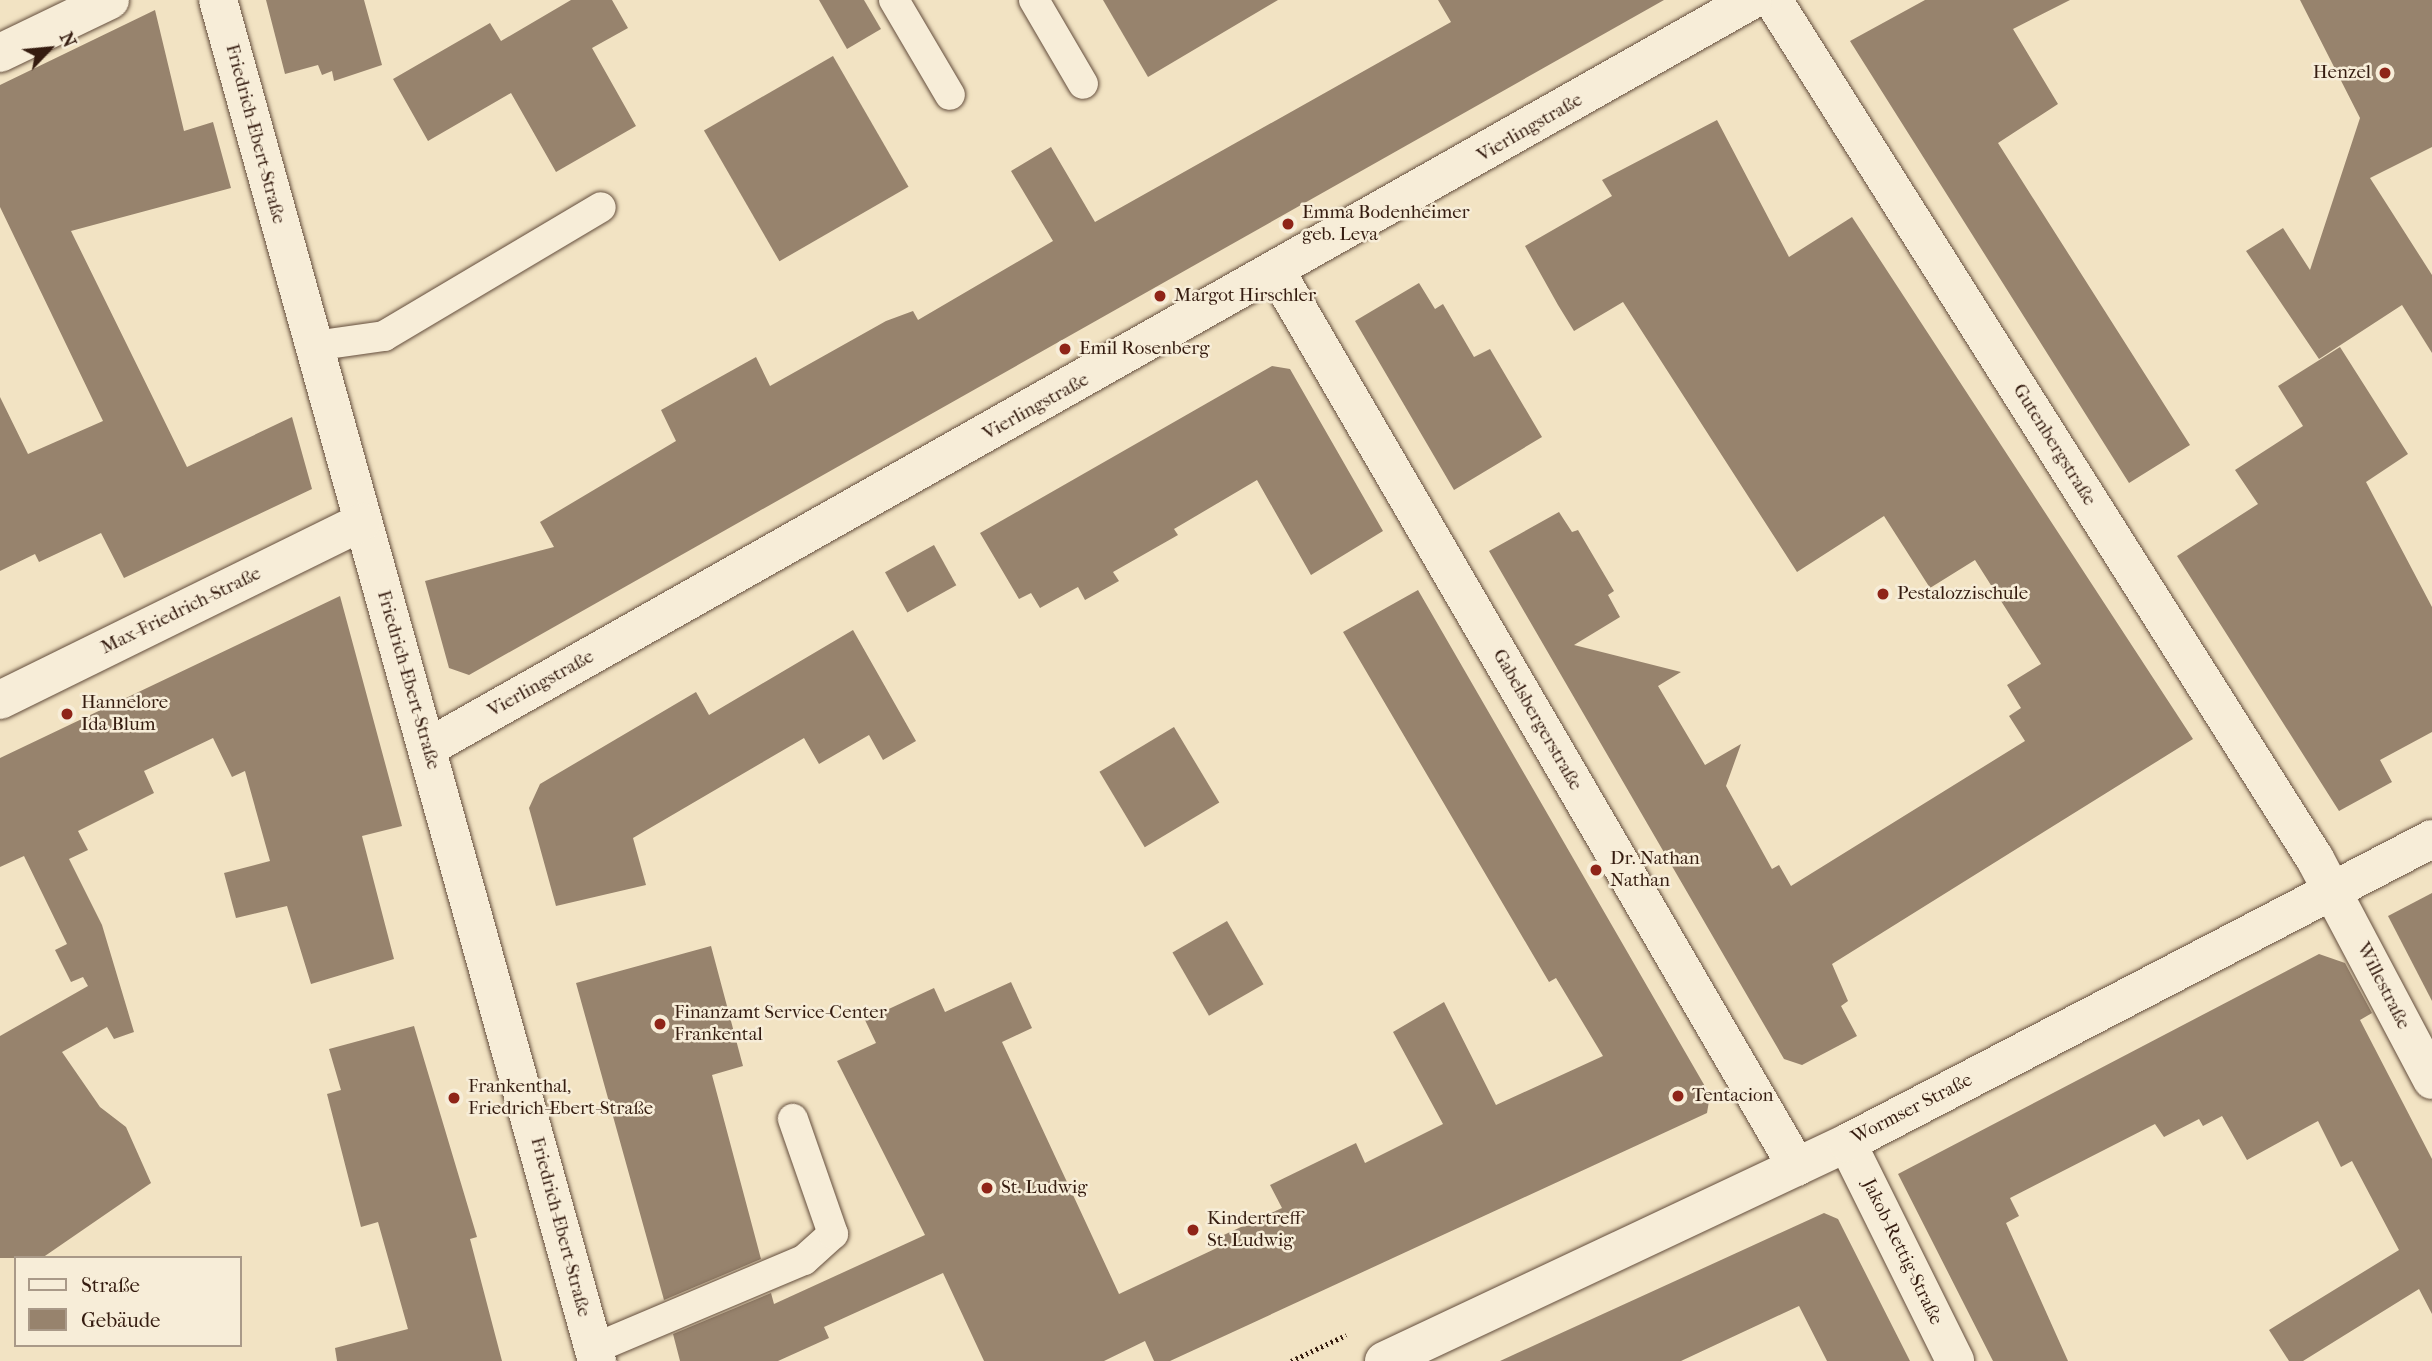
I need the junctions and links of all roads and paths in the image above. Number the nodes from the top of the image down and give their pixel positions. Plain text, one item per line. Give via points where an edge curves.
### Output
1 (110, 0) edge
2 (218, 0) edge
3 (894, 0) edge
4 (1034, 0) edge
5 (1752, 0) edge
6 (1773, 0) edge
7 (0, 53) edge
8 (1083, 84) dead end
9 (950, 95) dead end
10 (601, 207) dead end
11 (1277, 273) junction
12 (314, 346) junction
13 (362, 522) junction
14 (0, 700) edge
15 (427, 748) junction
16 (2432, 839) edge
17 (2333, 891) junction
18 (2432, 1080) edge
19 (793, 1119) dead end
20 (1847, 1143) junction
21 (1797, 1167) junction
22 (595, 1355) edge
23 (1384, 1361) edge
24 (1955, 1361) edge

1 - 7 street
2 - 12 street, Friedrich-Ebert-Straße
3 - 9 lane
4 - 8 lane
5 - 11 street, Vierlingstraße
6 - 17 street, Gutenbergstraße
10 - 12 lane via 384,336
11 - 15 street, Vierlingstraße
11 - 21 street, Gabelsbergerstraße
12 - 13 street, Friedrich-Ebert-Straße
13 - 14 street, Max-Friedrich-Straße
13 - 15 street, Friedrich-Ebert-Straße
15 - 22 street, Friedrich-Ebert-Straße
16 - 17 street, Wormser Straße
17 - 18 street, Willestraße
17 - 20 street, Wormser Straße
19 - 22 lane via 833,1234 804,1260
20 - 21 street, Wormser Straße
20 - 24 street, Jakob-Rettig-Straße
21 - 23 street, Wormser Straße

